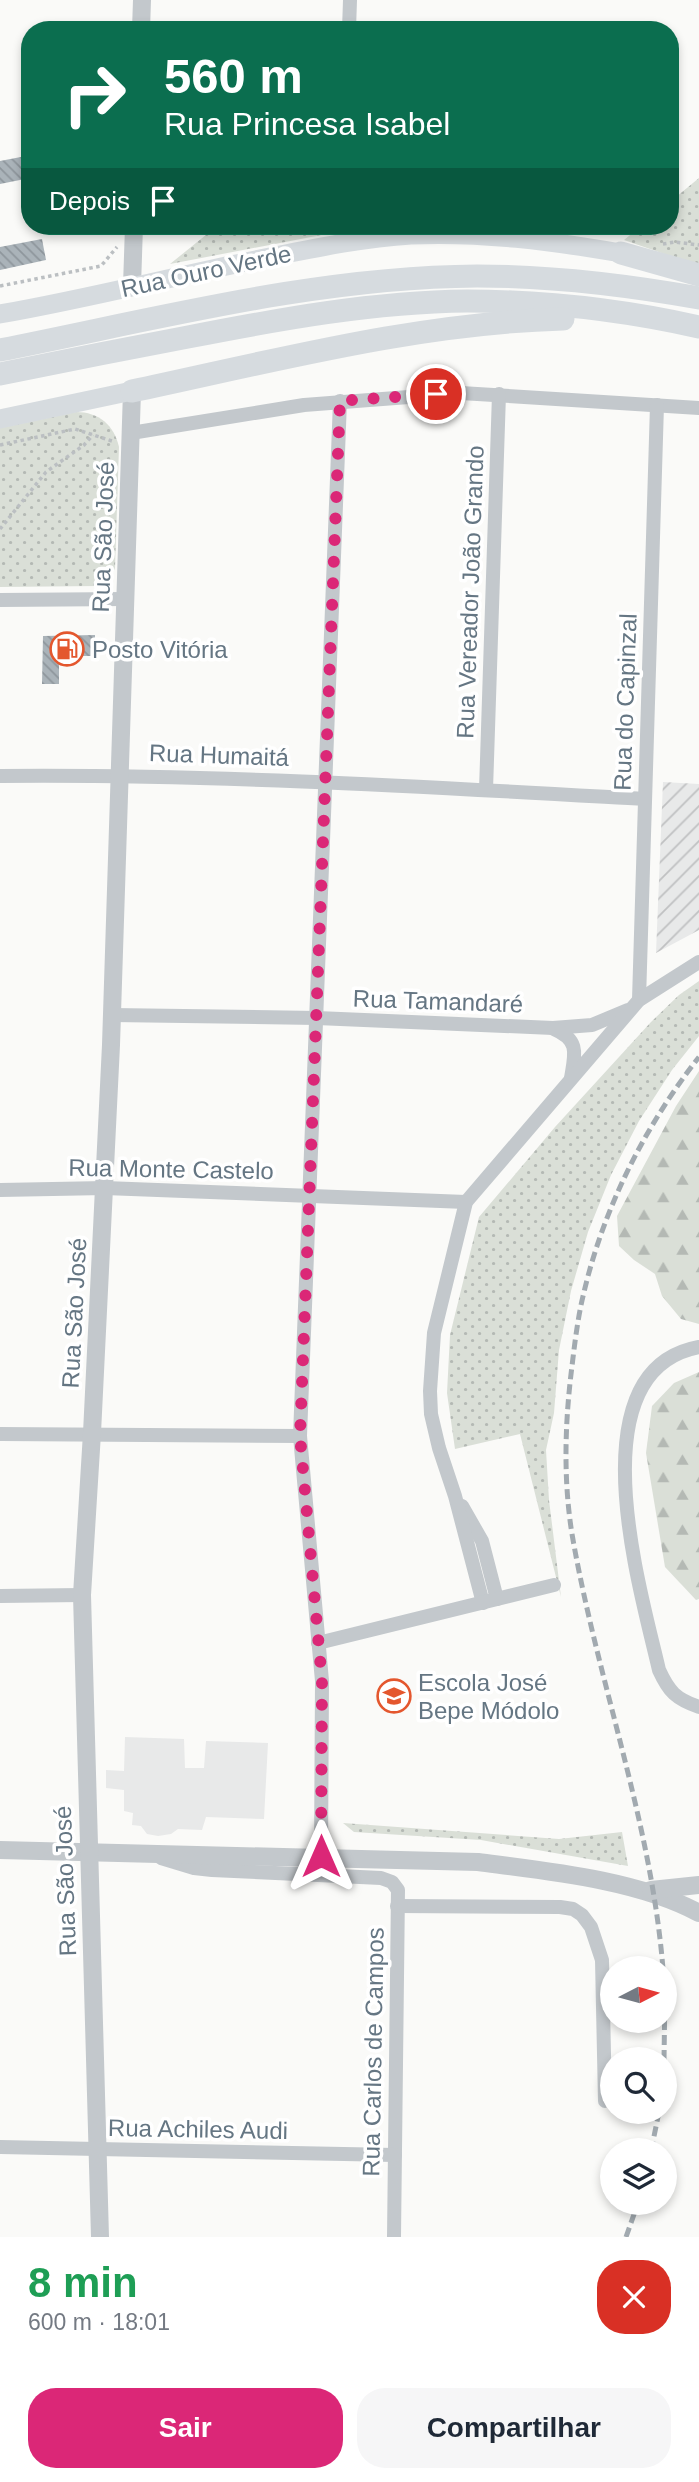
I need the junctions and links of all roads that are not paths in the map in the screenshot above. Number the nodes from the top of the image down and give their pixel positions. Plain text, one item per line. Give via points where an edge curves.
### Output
1 (142, 0) edge
2 (350, 0) edge
3 (141, 21) edge
4 (349, 21) edge
5 (134, 235) edge
6 (621, 253) joint
7 (699, 275) edge
8 (132, 286) junction
9 (699, 298) edge
10 (0, 314) edge
11 (648, 316) junction
12 (699, 327) edge
13 (0, 350) edge
14 (0, 374) edge
15 (132, 391) junction
16 (499, 394) junction
17 (340, 401) junction
18 (657, 405) junction
19 (699, 408) edge
20 (0, 419) edge
21 (130, 440) junction
22 (125, 599) junction
23 (0, 600) edge
24 (120, 775) junction
25 (0, 776) edge
26 (326, 781) junction
27 (486, 790) junction
28 (645, 799) junction
29 (699, 962) edge
30 (636, 1003) junction
31 (112, 1015) junction
32 (317, 1018) junction
33 (553, 1028) junction
34 (571, 1080) junction
35 (105, 1188) junction
36 (0, 1190) edge
37 (310, 1195) junction
38 (466, 1202) junction
39 (699, 1347) edge
40 (92, 1433) junction
41 (0, 1434) edge
42 (300, 1436) junction
43 (554, 1585) dead end
44 (82, 1595) junction
45 (0, 1596) edge
46 (490, 1601) junction
47 (318, 1643) junction
48 (699, 1707) edge
49 (0, 1850) edge
50 (90, 1852) junction
51 (144, 1853) junction
52 (321, 1856) junction
53 (699, 1885) edge
54 (648, 1891) junction
55 (397, 1906) junction
56 (699, 1913) edge
57 (604, 2047) edge
58 (0, 2147) edge
59 (98, 2149) junction
60 (395, 2155) junction
61 (100, 2237) edge
62 (394, 2237) edge

1 - 3 street
2 - 4 street
5 - 8 street
6 - 7 highway
6 - 8 main road, Rua Ouro Verde via 506,236 411,235 332,245
8 - 10 main road, Rua Ouro Verde
9 - 13 highway via 531,278 415,279 240,301
11 - 12 highway
11 - 14 highway via 466,301 355,308
11 - 15 highway via 446,327
15 - 20 main road
15 - 21 street, Rua São José
16 - 17 street
16 - 18 street
16 - 27 street, Rua Vereador João Grando
17 - 21 street
17 - 26 street
18 - 19 street
18 - 28 street, Rua do Capinzal
21 - 22 street, Rua São José
22 - 23 street
22 - 24 street, Rua São José
24 - 25 street, Rua Humaitá
24 - 26 street, Rua Humaitá
24 - 31 street, Rua São José
26 - 27 street, Rua Humaitá
26 - 32 street
27 - 28 street, Rua Humaitá
28 - 30 street, Rua do Capinzal
29 - 30 street
30 - 33 street, Rua Tamandaré via 592,1025
30 - 34 street
31 - 32 street, Rua Tamandaré
31 - 35 street, Rua São José
32 - 33 street, Rua Tamandaré
32 - 37 street
33 - 34 street via 567,1034 573,1043
34 - 38 street
35 - 36 street, Rua Monte Castelo
35 - 37 street, Rua Monte Castelo
35 - 40 street, Rua São José
37 - 38 street, Rua Monte Castelo
37 - 42 street
38 - 46 street via 434,1333 431,1414 455,1496 482,1541
39 - 48 street via 670,1358 648,1378 633,1407 624,1467 633,1558 659,1670 667,1687 681,1700
40 - 41 street
40 - 42 street
40 - 44 street, Rua São José
42 - 47 street
43 - 46 street
44 - 45 street
44 - 50 street, Rua São José
46 - 47 street
47 - 52 street
49 - 50 street
50 - 51 street
50 - 59 street, Rua São José
51 - 52 street
51 - 55 street, Rua Carlos de Campos via 194,1868 381,1878 398,1890
52 - 54 street via 478,1862
53 - 54 street
54 - 56 street
55 - 57 street via 560,1907 582,1915 602,1960
55 - 60 street, Rua Carlos de Campos
58 - 59 street, Rua Achiles Audi
59 - 60 street, Rua Achiles Audi
59 - 61 street, Rua São José
60 - 62 street, Rua Carlos de Campos

